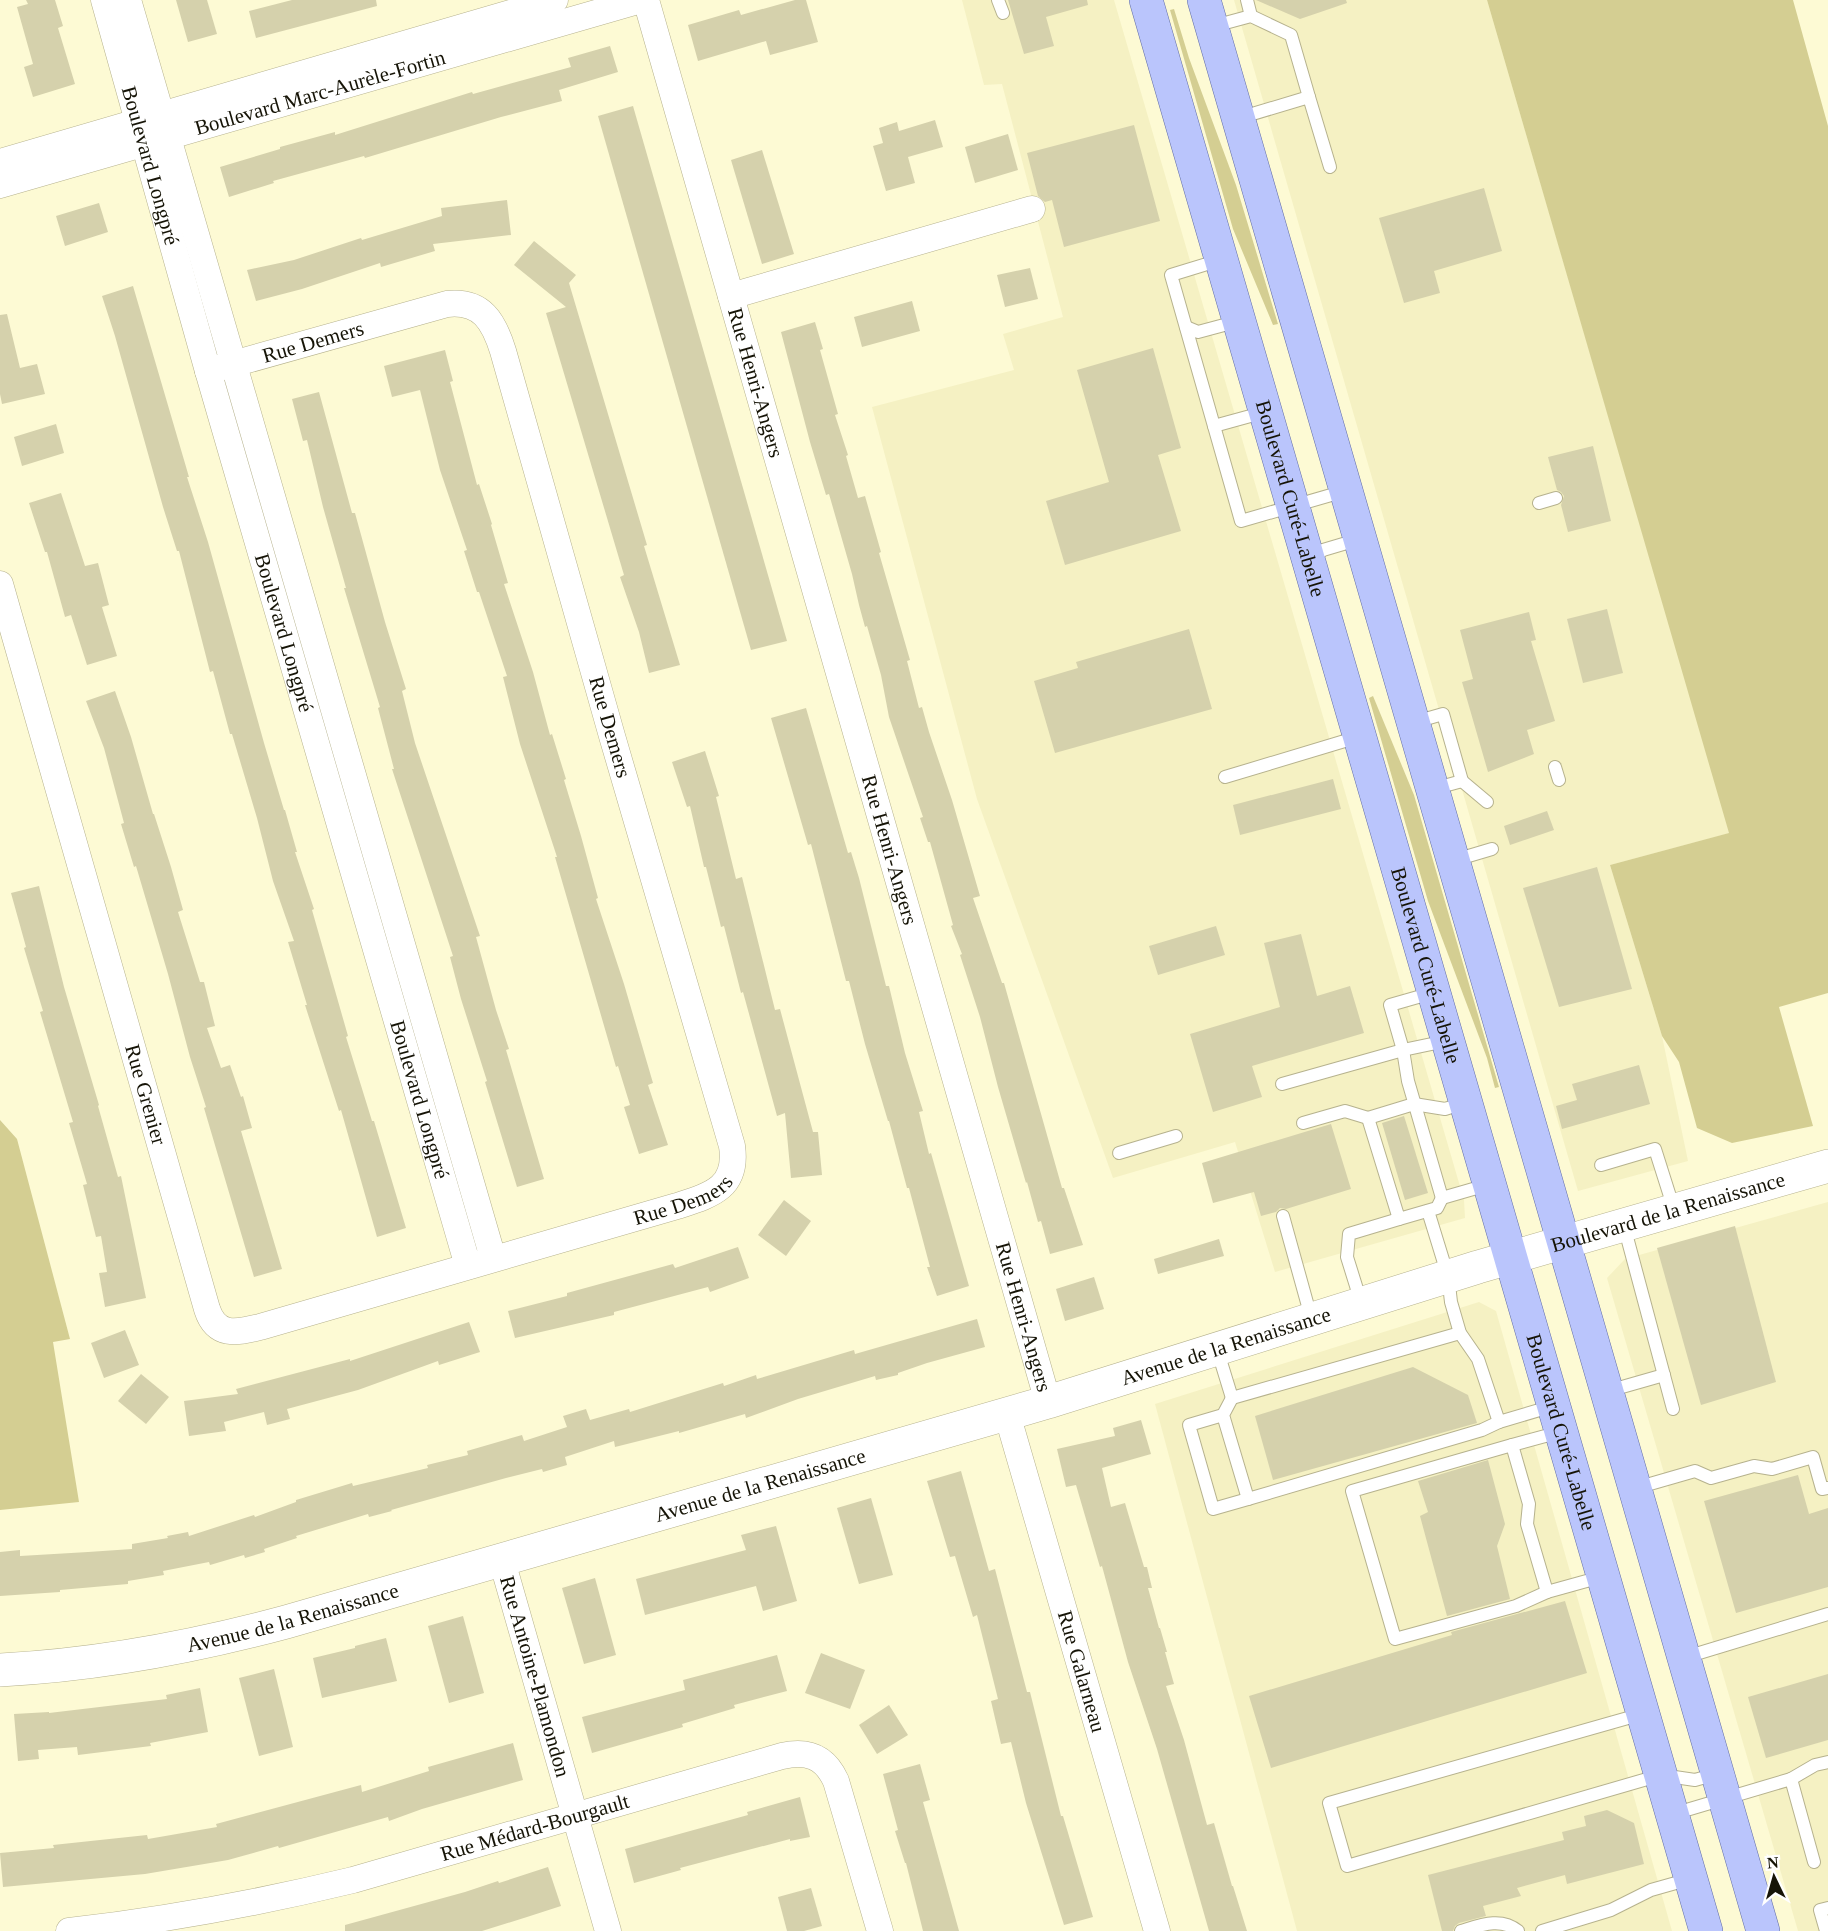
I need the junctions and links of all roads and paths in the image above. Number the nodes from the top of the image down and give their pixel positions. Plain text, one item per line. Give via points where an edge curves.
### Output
1 (104, 0) edge
2 (128, 0) edge
3 (555, 0) edge
4 (644, 0) edge
5 (998, 0) edge
6 (1146, 0) edge
7 (1247, 0) edge
8 (1003, 13) dead end
9 (1208, 14) edge
10 (1251, 16) junction
11 (1309, 97) junction
12 (1238, 118) junction
13 (153, 129) junction
14 (0, 162) edge
15 (1330, 167) dead end
16 (0, 185) edge
17 (1032, 209) dead end
18 (1221, 260) junction
19 (731, 296) junction
20 (1239, 321) junction
21 (1186, 327) junction
22 (233, 365) junction
23 (208, 371) junction
24 (1265, 412) junction
25 (1214, 426) junction
26 (1347, 490) junction
27 (1556, 498) dead end
28 (1539, 503) dead end
29 (1292, 506) junction
30 (1361, 539) junction
31 (1309, 562) junction
32 (0, 584) edge
33 (1359, 736) junction
34 (1555, 767) dead end
35 (1226, 777) dead end
36 (1559, 780) dead end
37 (1448, 785) junction
38 (1487, 802) dead end
39 (1492, 849) dead end
40 (1454, 860) junction
41 (1434, 993) junction
42 (1447, 1041) junction
43 (1403, 1050) junction
44 (1282, 1084) dead end
45 (1465, 1102) junction
46 (1414, 1104) junction
47 (1368, 1118) junction
48 (1303, 1123) dead end
49 (1176, 1136) dead end
50 (1119, 1153) dead end
51 (1601, 1165) dead end
52 (1828, 1166) edge
53 (1489, 1184) junction
54 (1442, 1198) junction
55 (1674, 1210) junction
56 (1428, 1211) junction
57 (1283, 1216) dead end
58 (1399, 1219) junction
59 (1623, 1225) junction
60 (1564, 1242) junction
61 (493, 1258) junction
62 (1510, 1258) junction
63 (468, 1266) junction
64 (1448, 1276) junction
65 (1361, 1303) junction
66 (1311, 1318) junction
67 (1460, 1333) junction
68 (1216, 1348) junction
69 (1664, 1375) junction
70 (1608, 1390) junction
71 (1232, 1398) junction
72 (1048, 1402) junction
73 (1673, 1409) dead end
74 (1007, 1414) junction
75 (1223, 1415) junction
76 (1557, 1419) junction
77 (1499, 1422) junction
78 (1512, 1445) junction
79 (1636, 1488) junction
80 (1828, 1488) edge
81 (1248, 1499) junction
82 (502, 1561) junction
83 (1604, 1577) junction
84 (1547, 1592) junction
85 (1828, 1614) edge
86 (1685, 1657) junction
87 (0, 1670) edge
88 (1643, 1714) junction
89 (1828, 1762) edge
90 (1661, 1775) junction
91 (1791, 1779) junction
92 (1722, 1786) junction
93 (575, 1815) junction
94 (1672, 1815) junction
95 (1814, 1862) dead end
96 (1691, 1879) junction
97 (1828, 1908) edge
98 (69, 1931) edge
99 (608, 1931) edge
100 (880, 1931) edge
101 (1157, 1931) edge
102 (1461, 1931) edge
103 (1518, 1931) edge
104 (1542, 1931) edge
105 (1706, 1931) edge
106 (1763, 1931) edge
107 (1826, 1931) edge

1 - 13 street, Boulevard Longpré
2 - 13 street, Boulevard Longpré
3 - 13 street, Boulevard Marc-Aurèle-Fortin
4 - 13 street, Boulevard Marc-Aurèle-Fortin
4 - 19 street, Rue Henri-Angers
5 - 8 lane
6 - 18 main road, Boulevard Curé-Labelle
7 - 10 lane
9 - 10 lane
9 - 12 main road
10 - 11 lane via 1291,35
11 - 12 lane
11 - 15 lane
12 - 26 main road
13 - 14 street, Boulevard Marc-Aurèle-Fortin
13 - 16 street, Boulevard Marc-Aurèle-Fortin
13 - 22 street, Boulevard Longpré
13 - 23 street, Boulevard Longpré
17 - 19 street, Rue Henri-Angers
18 - 20 main road, Boulevard Curé-Labelle
18 - 21 lane via 1171,275
19 - 72 street, Rue Henri-Angers
20 - 21 lane via 1198,332
20 - 24 main road, Boulevard Curé-Labelle
21 - 25 lane
22 - 23 street, Rue Demers
22 - 61 street, Boulevard Longpré
22 - 61 street, Rue Demers via 455,303 484,314 503,351 732,1146 733,1164 724,1184 704,1197
23 - 63 street, Boulevard Longpré
24 - 25 lane
24 - 29 main road, Boulevard Curé-Labelle
25 - 29 lane via 1241,520
26 - 29 lane
26 - 30 main road
27 - 28 lane
29 - 31 main road, Boulevard Curé-Labelle
30 - 31 lane via 1323,550
30 - 37 main road via 1413,723
31 - 33 main road, Boulevard Curé-Labelle
32 - 63 street, Rue Grenier via 213,1322 222,1330 247,1330
33 - 35 lane
33 - 41 main road, Boulevard Curé-Labelle
34 - 36 lane
37 - 38 lane
37 - 40 main road
39 - 40 lane
40 - 60 main road
41 - 42 main road, Boulevard Curé-Labelle
41 - 43 lane via 1390,1005
42 - 43 lane
42 - 45 main road, Boulevard Curé-Labelle
43 - 44 lane
43 - 46 lane
45 - 46 lane via 1445,1109
45 - 53 main road, Boulevard Curé-Labelle
46 - 47 lane
46 - 54 lane
47 - 48 lane via 1346,1111
47 - 58 lane
49 - 50 lane
51 - 55 lane via 1655,1149
52 - 55 street, Boulevard de la Renaissance
53 - 54 lane
53 - 62 main road, Boulevard Curé-Labelle
54 - 56 lane via 1437,1208
55 - 59 street, Boulevard de la Renaissance
56 - 58 lane
56 - 64 lane
57 - 66 lane
58 - 65 lane via 1349,1234 1347,1257
59 - 60 street, Boulevard de la Renaissance
59 - 69 lane
60 - 62 street, Boulevard de la Renaissance
60 - 70 main road
61 - 63 street, Rue Grenier
62 - 64 street, Avenue de la Renaissance
62 - 76 main road, Boulevard Curé-Labelle
64 - 65 street, Avenue de la Renaissance
64 - 67 lane
65 - 66 street, Avenue de la Renaissance
66 - 68 street, Avenue de la Renaissance
67 - 71 lane
67 - 77 lane via 1478,1359
68 - 71 lane
68 - 72 street, Avenue de la Renaissance
69 - 70 lane
69 - 73 lane
70 - 79 main road
71 - 75 lane
72 - 74 street, Avenue de la Renaissance
74 - 82 street, Avenue de la Renaissance
74 - 101 street, Rue Galarneau
75 - 81 lane
75 - 81 lane via 1189,1425 1213,1509
76 - 77 lane
76 - 78 lane
76 - 83 main road, Boulevard Curé-Labelle
77 - 81 lane
78 - 84 lane via 1529,1504 1527,1524
78 - 84 lane via 1352,1491 1395,1639 1516,1606
79 - 80 lane via 1695,1471 1710,1478 1754,1466 1772,1469 1813,1457 1822,1489
79 - 86 main road
82 - 87 street, Avenue de la Renaissance via 220,1639 97,1661
82 - 93 street, Rue Antoine-Plamondon
83 - 84 lane
83 - 88 main road, Boulevard Curé-Labelle
85 - 86 lane
86 - 92 main road
88 - 90 main road, Boulevard Curé-Labelle
88 - 90 lane via 1329,1803 1347,1866
89 - 91 lane
90 - 92 lane
90 - 94 main road, Boulevard Curé-Labelle
91 - 92 lane
91 - 95 lane
92 - 94 lane
92 - 106 main road
93 - 98 street, Rue Médard-Bourgault via 290,1895 173,1918
93 - 99 street, Rue Antoine-Plamondon
93 - 100 street, Rue Médard-Bourgault via 782,1756 801,1753 816,1757 828,1766 836,1781
94 - 96 main road, Boulevard Curé-Labelle
96 - 104 lane
96 - 105 main road, Boulevard Curé-Labelle
97 - 107 lane via 1820,1910
102 - 103 lane via 1502,1923

